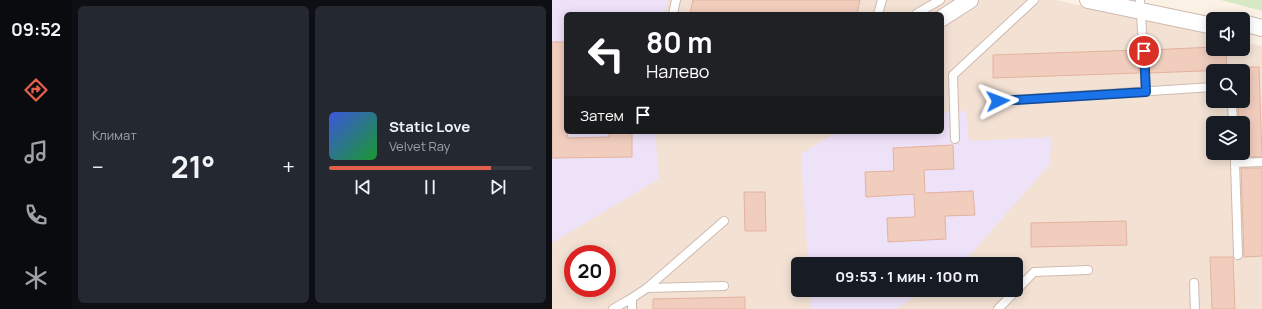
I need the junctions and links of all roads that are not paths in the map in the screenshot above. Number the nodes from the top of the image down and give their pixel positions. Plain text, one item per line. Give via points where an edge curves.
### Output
1 (676, 0) edge
2 (882, 0) edge
3 (940, 0) edge
4 (970, 0) edge
5 (1034, 0) edge
6 (1088, 0) edge
7 (1140, 3) edge
8 (673, 12) edge
9 (879, 12) edge
10 (919, 12) edge
11 (1206, 16) edge
12 (944, 17) edge
13 (1206, 24) edge
14 (1250, 25) edge
15 (1262, 28) edge
16 (1250, 34) edge
17 (1262, 37) edge
18 (1206, 88) edge
19 (1146, 92) junction
20 (998, 101) dead end
21 (955, 139) dead end
22 (1235, 160) edge
23 (1262, 162) edge
24 (1235, 163) junction
25 (724, 221) dead end
26 (1238, 255) dead end
27 (1088, 270) dead end
28 (1194, 283) dead end
29 (724, 286) dead end
30 (647, 288) junction
31 (632, 298) junction
32 (612, 309) edge
33 (632, 309) edge
34 (998, 309) edge
35 (1195, 309) edge

1 - 8 lane
2 - 9 lane
3 - 10 lane
4 - 12 street
5 - 21 lane via 953,75
6 - 7 street
7 - 11 street
7 - 13 street
7 - 19 lane
14 - 15 street
16 - 17 street
18 - 19 lane
19 - 20 lane
22 - 24 lane
23 - 24 lane
24 - 26 lane
25 - 30 lane
27 - 34 lane via 1034,272
28 - 35 lane
29 - 30 lane
30 - 31 lane
31 - 32 lane
31 - 33 lane

